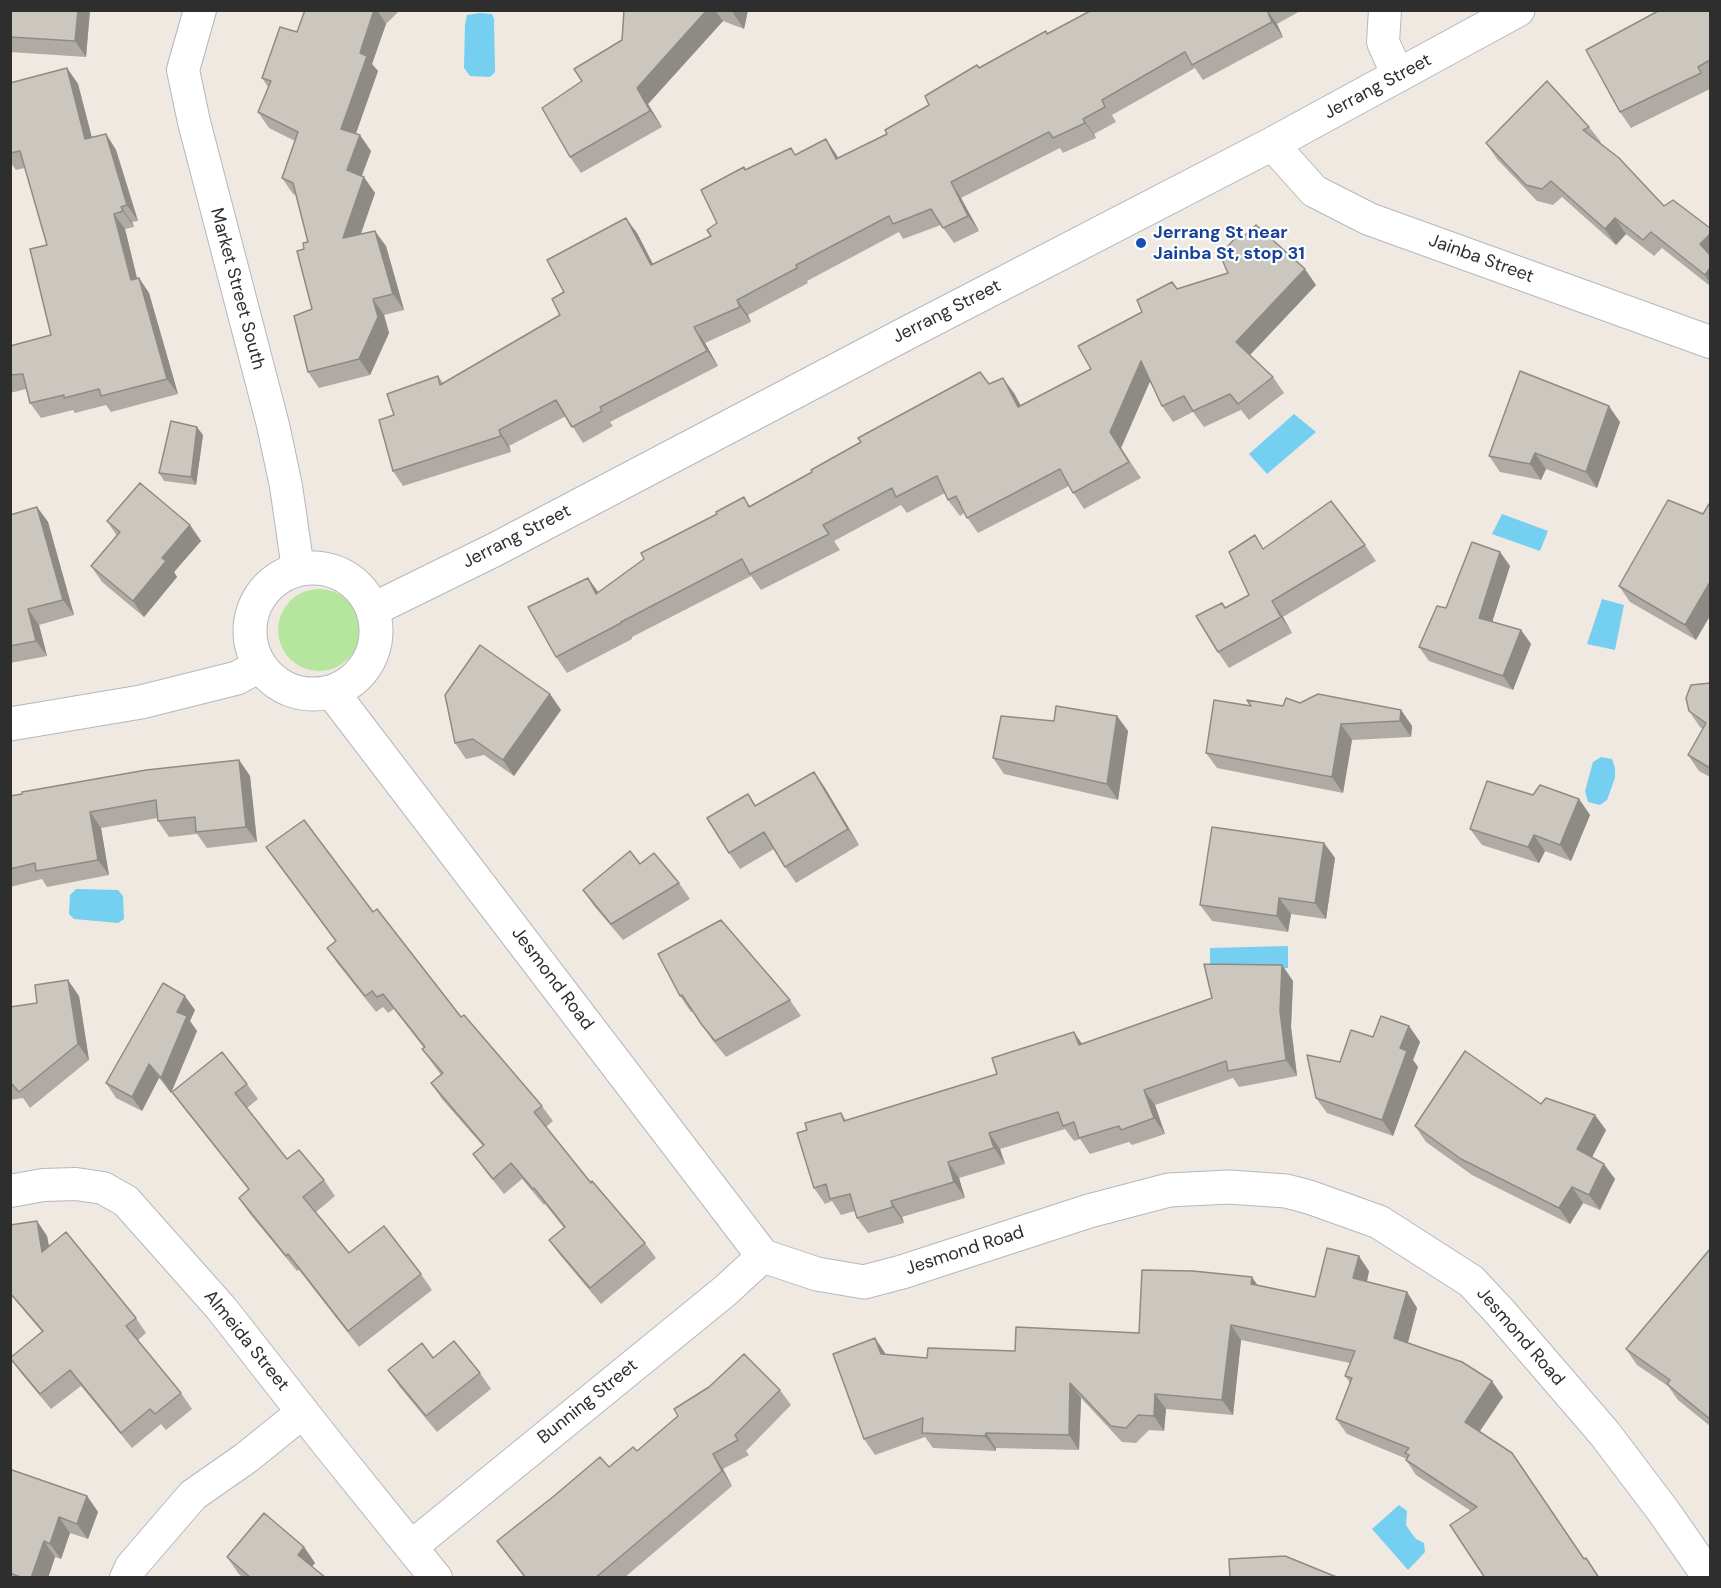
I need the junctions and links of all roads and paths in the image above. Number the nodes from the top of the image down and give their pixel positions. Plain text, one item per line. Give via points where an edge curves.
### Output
1 (201, 10) edge
2 (1385, 10) edge
3 (1518, 10) edge
4 (1398, 76) junction
5 (1272, 144) junction
6 (1710, 342) edge
7 (298, 569) junction
8 (374, 609) junction
9 (259, 666) junction
10 (332, 692) junction
11 (10, 724) edge
12 (10, 1191) edge
13 (763, 1256) junction
14 (303, 1412) junction
15 (411, 1547) junction
16 (126, 1578) edge
17 (436, 1578) edge
18 (1710, 1578) edge

1 - 7 street, Market Street South via 183,70 273,424
2 - 4 street via 1383,42
3 - 4 street, Jerrang Street
4 - 5 street, Jerrang Street
5 - 6 street, Jainba Street via 1314,191 1369,219
5 - 8 street, Jerrang Street
7 - 8 street via 316,567 340,573 360,588
7 - 9 street via 272,582 257,600 250,622 251,645
8 - 10 street via 377,634 371,659 355,680
9 - 10 street via 273,681 292,691 312,695
9 - 11 street via 237,678 141,702
10 - 13 street, Jesmond Road
12 - 14 street, Almeida Street via 76,1184 103,1188 126,1201 221,1308
13 - 15 street, Bunning Street
13 - 18 street, Jesmond Road via 817,1274 864,1282 1169,1190 1229,1187 1287,1191 1309,1197 1378,1222 1471,1281 1605,1434
14 - 15 street, Almeida Street
14 - 16 street via 193,1495
15 - 17 street, Almeida Street

